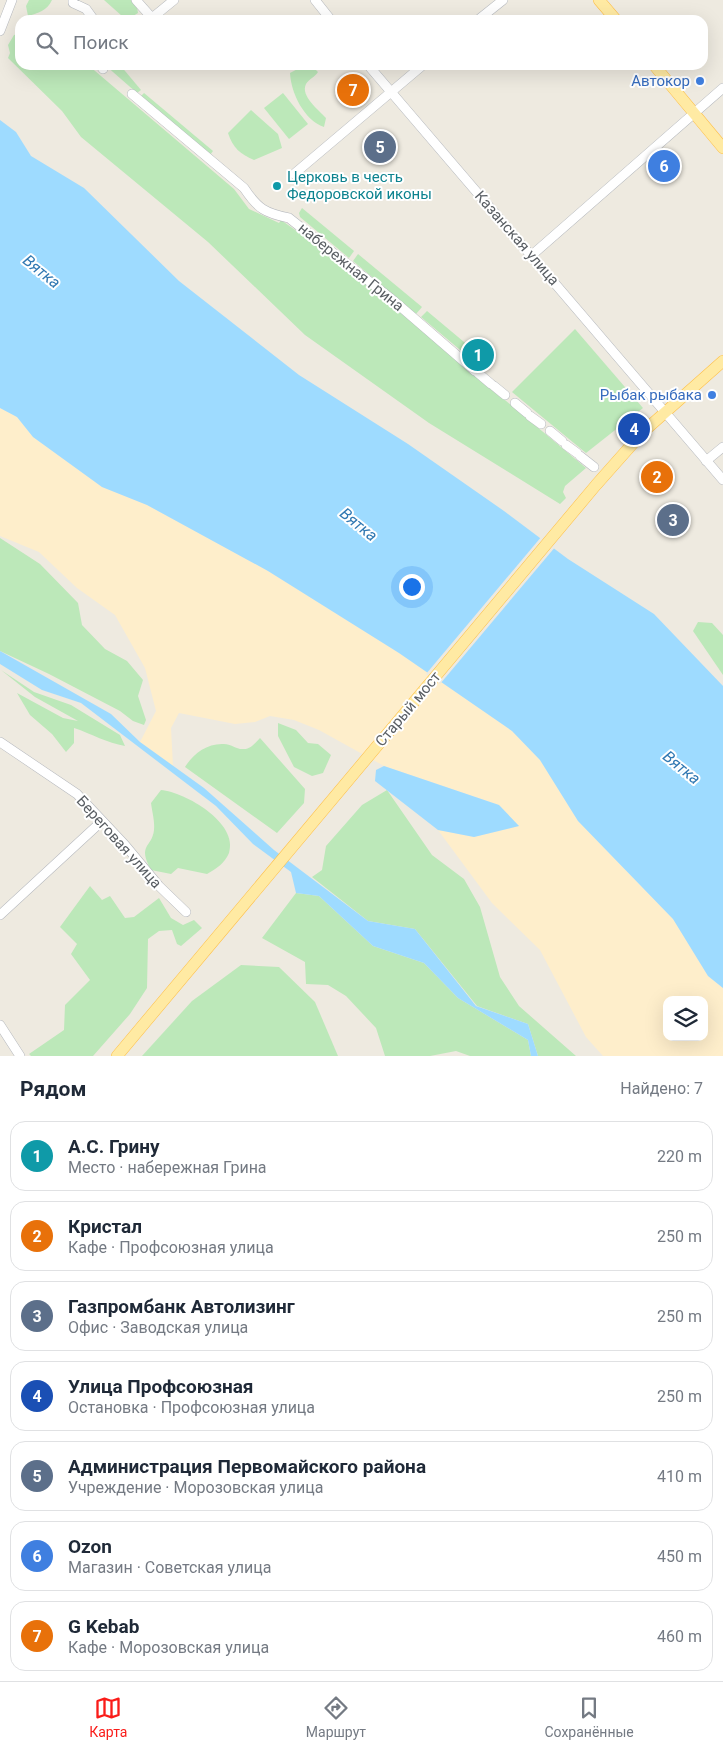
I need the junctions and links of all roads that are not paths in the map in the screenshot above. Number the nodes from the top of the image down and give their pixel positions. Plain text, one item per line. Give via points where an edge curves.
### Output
1 (12, 0) edge
2 (73, 0) edge
3 (136, 0) edge
4 (174, 0) edge
5 (315, 0) edge
6 (502, 0) edge
7 (599, 0) edge
8 (90, 15) edge
9 (149, 15) edge
10 (156, 15) edge
11 (327, 15) edge
12 (484, 15) edge
13 (612, 15) edge
14 (0, 30) edge
15 (372, 70) edge
16 (417, 70) edge
17 (658, 70) edge
18 (723, 88) edge
19 (391, 91) junction
20 (132, 94) dead end
21 (695, 113) junction
22 (723, 148) edge
23 (294, 174) dead end
24 (532, 255) junction
25 (723, 360) edge
26 (505, 395) dead end
27 (515, 403) dead end
28 (664, 412) junction
29 (541, 424) dead end
30 (550, 431) dead end
31 (723, 447) edge
32 (706, 461) junction
33 (594, 468) dead end
34 (723, 480) edge
35 (0, 742) edge
36 (102, 821) junction
37 (186, 912) dead end
38 (0, 916) edge
39 (0, 1025) edge
40 (20, 1056) edge
41 (117, 1056) edge

1 - 14 street
2 - 8 street
3 - 9 street
4 - 10 street
5 - 11 street
6 - 12 street
7 - 13 main road
15 - 19 street, Казанская улица
16 - 19 street
17 - 21 main road
18 - 21 street
19 - 23 street
19 - 24 street, Казанская улица
20 - 26 street, набережная Грина via 244,188 257,206 269,214 289,218
21 - 22 main road
21 - 24 street
24 - 28 street, Казанская улица
25 - 28 main road, Старый мост
27 - 29 street
28 - 32 street, Казанская улица
28 - 41 main road, Старый мост via 596,485
30 - 33 street
31 - 32 street
32 - 34 street, Казанская улица
35 - 36 street, Береговая улица via 77,794
36 - 37 street, Береговая улица
36 - 38 street
39 - 40 street

